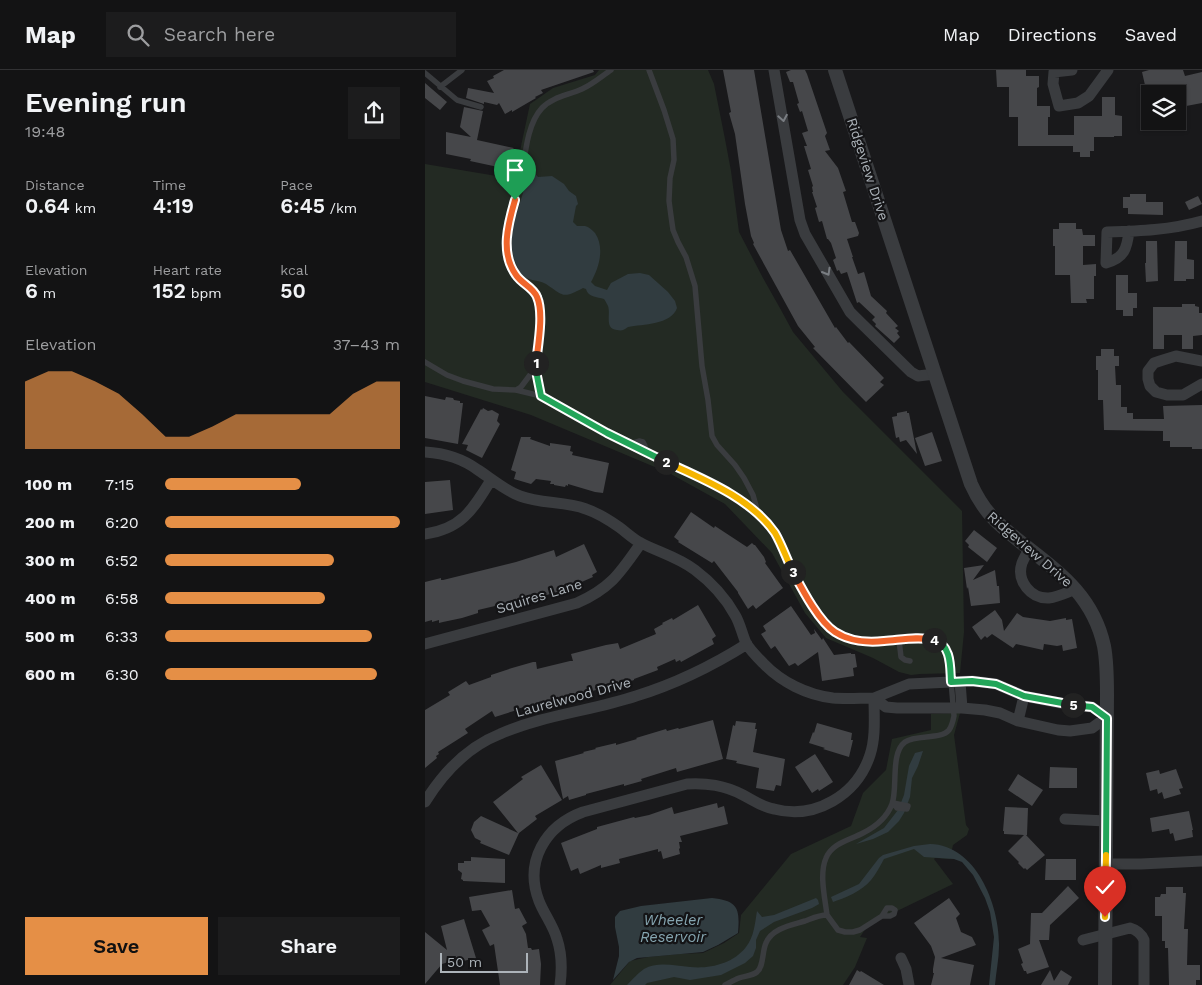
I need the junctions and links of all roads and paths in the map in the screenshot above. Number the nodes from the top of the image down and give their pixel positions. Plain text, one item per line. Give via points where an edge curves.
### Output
1 (462, 70) edge
2 (611, 70) edge
3 (649, 70) edge
4 (775, 70) edge
5 (835, 70) edge
6 (1072, 70) edge
7 (1108, 70) edge
8 (425, 73) edge
9 (441, 87) junction
10 (481, 107) dead end
11 (1202, 221) edge
12 (1129, 231) dead end
13 (1202, 361) edge
14 (425, 362) edge
15 (536, 367) junction
16 (935, 374) junction
17 (1202, 384) edge
18 (516, 390) junction
19 (541, 396) junction
20 (425, 452) edge
21 (491, 480) junction
22 (759, 515) junction
23 (425, 534) edge
24 (641, 543) junction
25 (1029, 549) junction
26 (1076, 589) junction
27 (899, 640) junction
28 (425, 644) edge
29 (747, 644) junction
30 (910, 661) dead end
31 (955, 682) junction
32 (1024, 696) junction
33 (874, 698) junction
34 (957, 708) junction
35 (1107, 718) junction
36 (1019, 721) junction
37 (429, 787) edge
38 (425, 802) edge
39 (1065, 819) dead end
40 (1106, 821) junction
41 (1202, 861) edge
42 (1106, 864) junction
43 (827, 915) junction
44 (882, 916) dead end
45 (1105, 934) junction
46 (1083, 940) dead end
47 (901, 958) dead end
48 (561, 985) edge
49 (725, 985) edge
50 (909, 985) edge
51 (1105, 985) edge
52 (1144, 985) edge

1 - 9 lane
2 - 15 lane via 583,88 546,104 530,131 508,225 507,243 508,258 515,274 538,298 540,318
3 - 22 lane via 673,139 669,201 673,230 695,286 711,436 744,478
4 -> 16 street via 805,234 850,312 911,372 918,376
5 - 16 street, Ridgeview Drive
6 - 7 street via 1054,72 1053,84 1059,106 1078,103 1089,96
8 - 9 lane
9 - 10 lane via 457,100
11 - 12 street via 1182,227
13 - 17 street via 1176,356 1154,362 1148,378 1156,392 1167,395 1183,395
14 - 18 lane via 463,381
15 - 18 lane
15 - 19 lane
16 - 25 street, Ridgeview Drive via 976,496 998,524
18 - 19 lane
19 - 22 lane via 607,433 714,484
20 - 21 street via 464,462
21 - 23 street via 464,518 441,531
21 - 24 street via 536,501 587,509 603,516
22 - 27 lane via 776,534 812,605 833,631 855,640
24 - 28 street, Squires Lane via 618,575 592,597
24 - 29 street via 675,558 710,582 735,615
25 - 26 street, Ridgeview Drive
25 - 26 street via 1021,573 1026,588 1033,594 1050,598
26 - 35 street, Ridgeview Drive via 1097,623 1104,647
27 - 30 lane via 901,657
27 - 31 lane via 927,638 939,641 947,650
29 - 33 street via 768,668 798,688 833,698
29 - 37 street, Laurelwood Drive via 673,683 635,697 498,734 462,757
31 - 32 street via 996,684
31 - 33 street via 909,684
31 - 34 street
32 - 35 street via 1092,707
32 - 36 street
33 - 34 street via 891,708
33 - 48 street via 871,754 864,769 846,792 820,808 789,812 773,810 732,789 703,783 687,784 583,812 561,823 550,833 536,859 534,876 540,903 557,939
34 - 36 street via 1000,713
34 - 43 lane via 948,732 915,738 900,748 896,805 878,824 838,845 826,857 823,877
35 - 36 street via 1092,728 1070,731
35 - 40 street, Ridgeview Drive
37 - 38 street, Laurelwood Drive
39 - 40 street
40 - 42 street, Ridgeview Drive
41 - 42 street
42 - 45 street, Ridgeview Drive
43 - 44 lane via 838,930 845,932 860,930
43 - 49 lane via 819,915 776,932 767,939 757,972
45 - 46 street
45 - 51 street, Ridgeview Drive
45 - 52 street via 1130,928 1141,934 1144,940
47 - 50 street

